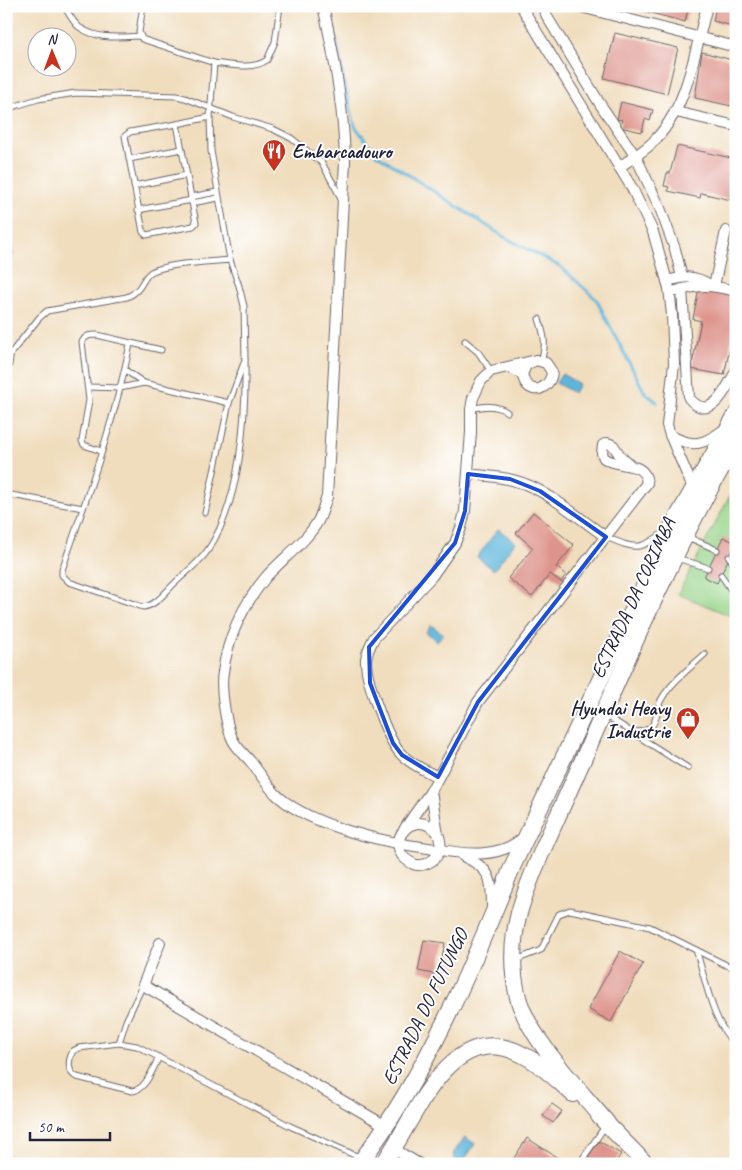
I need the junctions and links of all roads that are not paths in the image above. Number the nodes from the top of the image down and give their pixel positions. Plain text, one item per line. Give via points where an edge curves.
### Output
1 (68, 6) edge
2 (143, 6) edge
3 (280, 6) edge
4 (323, 6) edge
5 (521, 6) edge
6 (542, 6) edge
7 (576, 6) edge
8 (707, 6) edge
9 (140, 36) junction
10 (698, 37) junction
11 (736, 47) edge
12 (214, 63) junction
13 (211, 107) junction
14 (6, 108) edge
15 (676, 112) junction
16 (210, 117) junction
17 (177, 124) junction
18 (736, 126) edge
19 (182, 149) junction
20 (636, 156) junction
21 (129, 159) junction
22 (619, 166) junction
23 (187, 176) junction
24 (134, 186) junction
25 (217, 192) junction
26 (218, 198) junction
27 (192, 200) junction
28 (342, 201) junction
29 (138, 210) junction
30 (726, 231) dead end
31 (230, 260) junction
32 (682, 277) junction
33 (667, 281) junction
34 (714, 286) junction
35 (682, 289) junction
36 (736, 291) edge
37 (669, 292) junction
38 (539, 319) dead end
39 (465, 341) dead end
40 (130, 344) junction
41 (161, 350) dead end
42 (245, 360) junction
43 (538, 360) junction
44 (508, 367) junction
45 (125, 370) junction
46 (491, 371) junction
47 (736, 371) edge
48 (522, 375) junction
49 (6, 380) edge
50 (144, 383) junction
51 (89, 387) junction
52 (120, 388) junction
53 (230, 403) junction
54 (470, 409) junction
55 (507, 412) dead end
56 (732, 421) edge
57 (670, 435) junction
58 (736, 443) edge
59 (101, 451) junction
60 (631, 466) dead end
61 (468, 474) junction
62 (692, 488) junction
63 (6, 494) edge
64 (83, 508) junction
65 (205, 513) dead end
66 (679, 530) junction
67 (606, 538) junction
68 (717, 550) dead end
69 (729, 557) dead end
70 (674, 558) junction
71 (736, 566) edge
72 (708, 568) dead end
73 (721, 575) dead end
74 (736, 598) edge
75 (705, 654) dead end
76 (603, 713) junction
77 (633, 732) junction
78 (688, 768) dead end
79 (438, 777) junction
80 (432, 791) junction
81 (405, 828) junction
82 (438, 833) junction
83 (529, 833) junction
84 (398, 844) junction
85 (440, 850) junction
86 (455, 852) junction
87 (492, 917) junction
88 (160, 943) dead end
89 (696, 950) junction
90 (513, 967) junction
91 (736, 968) edge
92 (143, 985) junction
93 (119, 1043) junction
94 (736, 1046) edge
95 (159, 1057) junction
96 (607, 1123) junction
97 (386, 1126) junction
98 (394, 1149) junction
99 (361, 1161) edge
100 (383, 1164) edge
101 (419, 1164) edge
102 (579, 1164) edge
103 (646, 1164) edge

1 - 9 lane via 67,11 78,26 90,33 102,37
2 - 9 lane
3 - 12 lane via 275,42 268,60 245,66
4 - 28 street via 344,126
5 - 22 street
6 - 20 street via 600,104
7 - 10 street
8 - 10 street
9 - 12 lane via 146,41
10 - 11 street
10 - 15 street
12 - 13 lane
13 - 14 lane via 177,96 76,93
13 - 16 lane
13 - 28 lane via 291,138 322,163
15 - 18 street
15 - 20 street via 651,145
16 - 17 lane
16 - 25 lane
17 - 19 lane
17 - 21 lane via 127,134
19 - 21 lane
19 - 23 lane
20 - 22 street
20 - 32 street via 660,208
21 - 24 lane
22 - 33 street via 653,232
23 - 24 lane
23 - 27 lane
24 - 29 lane
25 - 26 lane
25 - 27 lane
26 - 27 lane
26 - 31 lane
27 - 29 lane
27 - 29 lane via 196,222 193,226 149,235 143,232
28 - 84 street via 327,496 317,522 248,600 232,632 222,673 225,713 234,741 279,797 316,821
30 - 34 street
31 - 42 lane via 244,306
31 - 49 lane via 161,268 149,274 136,293 126,297 47,311 11,353
32 - 33 street
32 - 34 street via 700,279
33 - 37 street
34 - 35 street
34 - 36 street
35 - 37 street
35 - 47 street via 689,398 705,407 716,402
37 - 57 street via 674,341 667,416
38 - 43 lane via 545,343 544,352
39 - 46 lane via 478,352
40 - 41 lane
40 - 45 lane
40 - 51 lane via 97,336 84,337
42 - 53 lane
42 - 64 lane via 241,446 220,527 208,551 155,603 143,606 64,578 62,570
43 - 44 street
43 - 48 street via 526,365
43 - 48 street via 546,362 552,372 546,386 533,389
44 - 46 street
44 - 48 street
45 - 50 lane
45 - 52 lane
46 - 54 street via 481,380
50 - 52 lane
50 - 53 lane
51 - 52 lane
51 - 59 lane via 82,441 84,446
52 - 59 lane
53 - 65 lane
54 - 55 lane via 490,406
54 - 61 street
56 - 57 street via 711,439 696,444 681,442
56 - 62 main road, ESTRADA DA CORIMBA
57 - 62 street
58 - 66 main road, ESTRADA DA CORIMBA via 701,503
59 - 64 lane
60 - 67 street via 647,476 647,483
61 - 67 street via 526,484
61 - 79 street via 466,510 455,543 432,576 374,638 366,659 370,683 393,743 415,765
62 - 66 main road, ESTRADA DA CORIMBA
63 - 64 lane
66 - 67 lane via 637,548
66 - 68 lane
66 - 70 main road, ESTRADA DA CORIMBA
66 - 83 main road, ESTRADA DA CORIMBA via 588,705
67 - 79 street via 478,702
69 - 71 lane
70 - 72 lane
70 - 76 main road, ESTRADA DA CORIMBA
73 - 74 lane
75 - 77 lane via 667,691 649,729
76 - 77 lane
76 - 90 main road, ESTRADA DA CORIMBA via 526,889 516,927
77 - 78 lane
79 - 80 street
80 - 81 street
80 - 82 street
81 - 82 street via 410,824 423,823
81 - 84 street
82 - 85 street
83 - 86 street via 504,850 475,854
83 - 87 main road, ESTRADA DA CORIMBA
84 - 85 street
84 - 85 street via 404,858 419,865 430,862
85 - 86 street
86 - 87 street via 477,862 487,873 492,893
87 - 97 main road, ESTRADA DO FUTUNGO via 444,1026
88 - 92 street
89 - 90 lane via 650,927 570,910 559,914 541,950 522,958
89 - 91 lane
89 - 94 lane via 714,1012
90 - 96 main road, ESTRADA DA CORIMBA via 521,1009 531,1028
92 - 93 lane
92 - 97 street
93 - 95 lane via 137,1046
93 - 95 lane via 72,1051 70,1072 138,1091
95 - 99 lane
96 - 98 main road, ESTRADA DO FUTUNGO via 527,1056 505,1048 483,1047 458,1058 442,1074 416,1109
96 - 102 lane
96 - 103 main road, ESTRADA DO FUTUNGO
97 - 99 main road, ESTRADA DO FUTUNGO
98 - 100 main road, ESTRADA DO FUTUNGO
98 - 101 street

